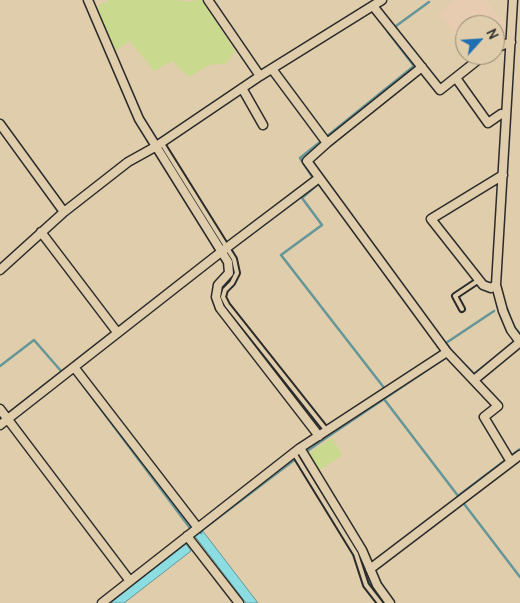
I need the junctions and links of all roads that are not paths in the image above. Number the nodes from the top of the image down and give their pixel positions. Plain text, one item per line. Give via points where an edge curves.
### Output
1 (88, 0) edge
2 (208, 0) edge
3 (382, 0) edge
4 (513, 0) edge
5 (373, 6) junction
6 (511, 42) junction
7 (505, 44) edge
8 (472, 65) edge
9 (422, 67) junction
10 (272, 69) junction
11 (260, 76) junction
12 (456, 78) junction
13 (242, 88) junction
14 (506, 114) junction
15 (0, 124) edge
16 (263, 125) dead end
17 (158, 144) junction
18 (327, 144) junction
19 (503, 175) junction
20 (319, 178) junction
21 (64, 212) junction
22 (41, 232) junction
23 (224, 249) junction
24 (0, 270) edge
25 (479, 280) junction
26 (496, 285) junction
27 (462, 309) dead end
28 (117, 332) junction
29 (450, 354) junction
30 (74, 367) junction
31 (474, 380) junction
32 (0, 409) edge
33 (7, 419) junction
34 (0, 425) edge
35 (327, 431) junction
36 (319, 436) junction
37 (299, 454) junction
38 (520, 455) edge
39 (509, 459) junction
40 (198, 528) junction
41 (192, 541) junction
42 (370, 569) junction
43 (130, 581) junction
44 (102, 603) edge
45 (239, 603) edge
46 (380, 603) edge
47 (390, 603) edge

1 - 17 street via 139,119
2 - 11 street
3 - 5 street
4 - 6 street
5 - 9 street
5 - 10 street
6 - 7 street
6 - 14 street
8 - 12 street
9 - 12 street via 440,90
9 - 18 street
10 - 11 street
10 - 18 street
11 - 13 street
12 - 14 street via 488,123
13 - 16 street
13 - 17 street
14 - 19 street
15 - 21 street
17 - 21 street via 128,162
17 - 23 street
18 - 20 street via 307,161
19 - 25 street via 431,219
19 - 26 street
20 - 23 street
20 - 29 street
21 - 22 street
22 - 24 street
22 - 28 street
23 - 28 street
23 - 35 lane via 234,259 237,273 225,290 228,305
23 - 36 street via 229,273 218,285 216,297 220,308
25 - 26 street via 491,288
25 - 27 lane via 455,296
26 - 31 street via 503,311 520,342
28 - 30 street
29 - 31 street
29 - 35 street
30 - 33 street
30 - 40 street
31 - 39 street via 498,406 484,417
32 - 33 street
33 - 34 street
33 - 43 street
35 - 36 street
36 - 37 street
37 - 40 street
37 - 42 street via 362,550
37 - 46 lane via 356,554 366,585
38 - 39 street
39 - 42 street
40 - 41 street
41 - 43 street
41 - 45 street
42 - 47 street
43 - 44 street

